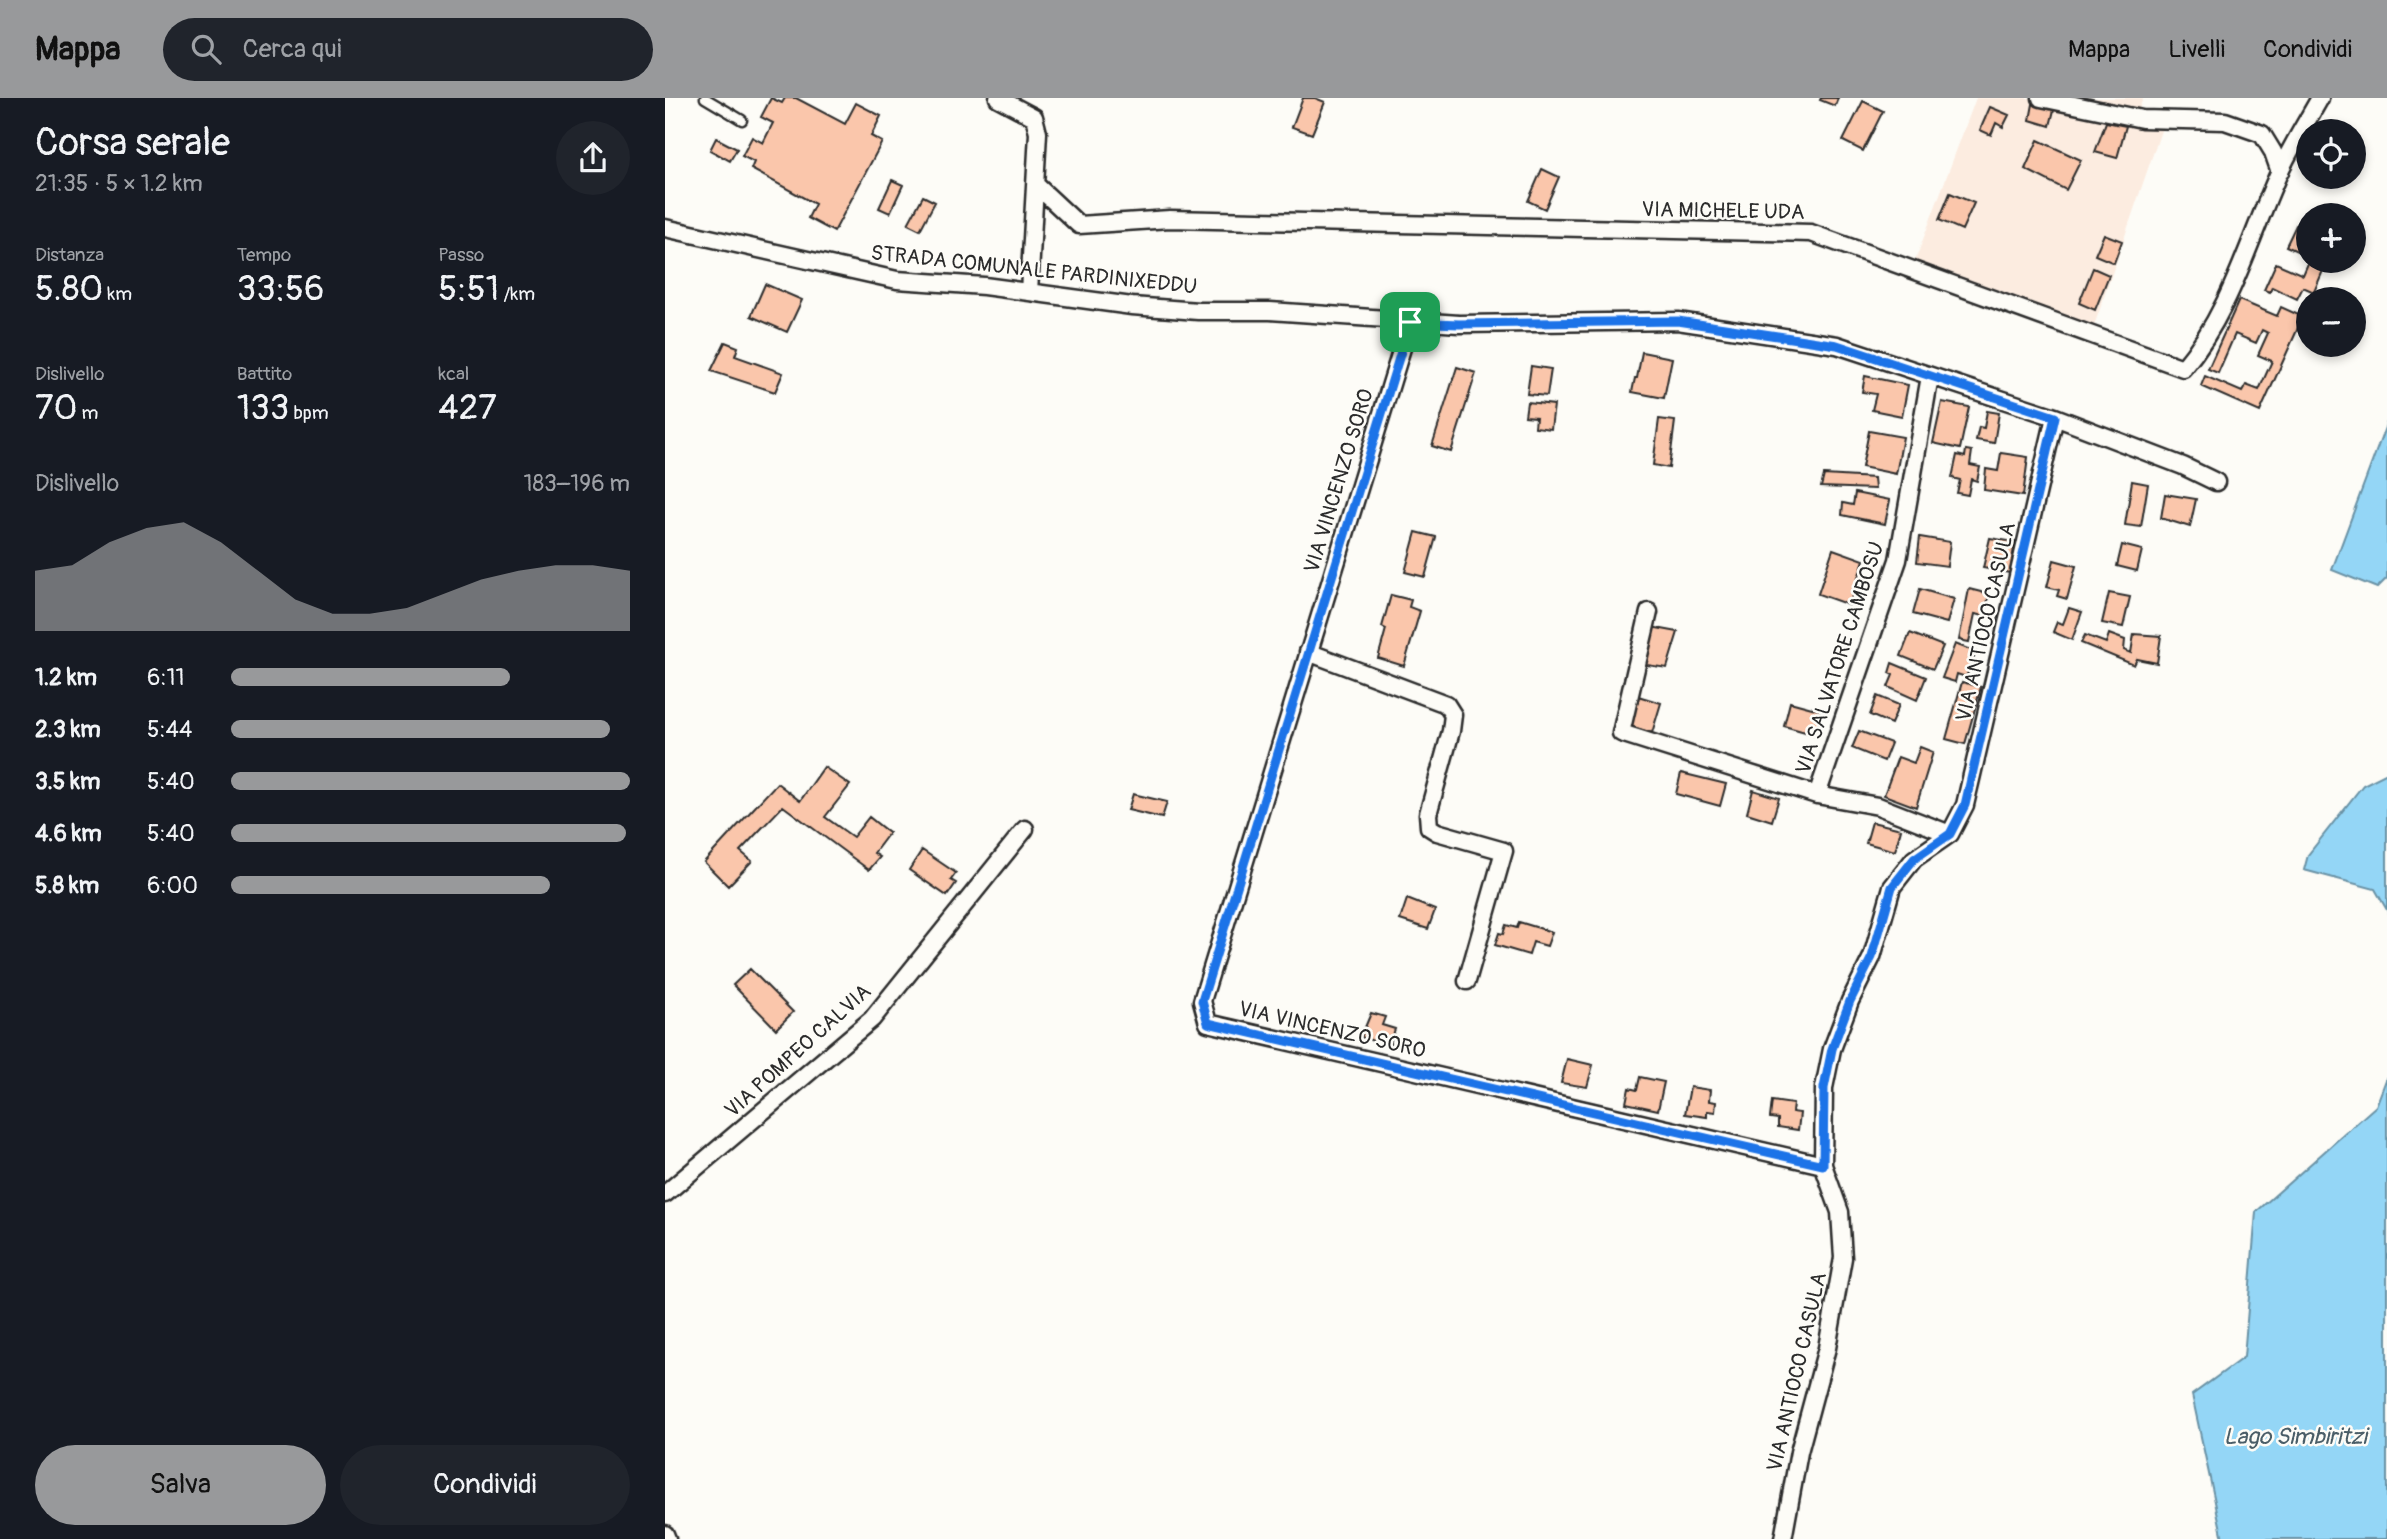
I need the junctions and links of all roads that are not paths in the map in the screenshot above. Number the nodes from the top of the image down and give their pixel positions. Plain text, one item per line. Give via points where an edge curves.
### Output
1 (705, 98) edge
2 (998, 98) edge
3 (2041, 98) edge
4 (2319, 98) edge
5 (742, 120) dead end
6 (2280, 172) junction
7 (1035, 184) junction
8 (665, 228) edge
9 (1029, 292) junction
10 (1410, 322) junction
11 (1930, 376) junction
12 (2055, 417) junction
13 (2216, 482) dead end
14 (1649, 612) dead end
15 (1308, 652) junction
16 (1818, 794) junction
17 (1025, 829) dead end
18 (1950, 834) junction
19 (1467, 981) dead end
20 (1823, 1165) junction
21 (665, 1194) edge
22 (1783, 1539) edge

1 - 5 lane
2 - 7 street via 1034,117 1038,133
3 - 6 street via 2142,120 2225,121 2262,134
4 - 6 street, VIA MICHELE UDA
6 - 7 street, VIA MICHELE UDA via 2222,311 2183,368 1811,233 1170,219 1079,225
7 - 9 street
8 - 9 street, STRADA COMUNALE PARDINIXEDDU via 897,280
9 - 10 street, STRADA COMUNALE PARDINIXEDDU via 1132,306
10 - 11 street, STRADA COMUNALE PARDINIXEDDU via 1678,321 1837,345
10 - 15 street, VIA VINCENZO SORO
11 - 12 street, STRADA COMUNALE PARDINIXEDDU
11 - 16 street, VIA SALVATORE CAMBOSU via 1898,560
12 - 13 street, STRADA COMUNALE PARDINIXEDDU
12 - 18 street, VIA ANTIOCO CASULA via 1965,805
14 - 16 street, VIA SALVATORE CAMBOSU via 1621,733
15 - 19 street via 1447,704 1453,715 1428,814 1429,827 1504,851
15 - 20 street, VIA VINCENZO SORO via 1202,1001 1208,1023
16 - 18 street via 1878,806
17 - 21 street, VIA POMPEO CALVIA via 872,1019
18 - 20 street, VIA ANTIOCO CASULA via 1914,859 1892,887 1872,957 1832,1049 1824,1088
20 - 22 street, VIA ANTIOCO CASULA via 1840,1212 1843,1258

